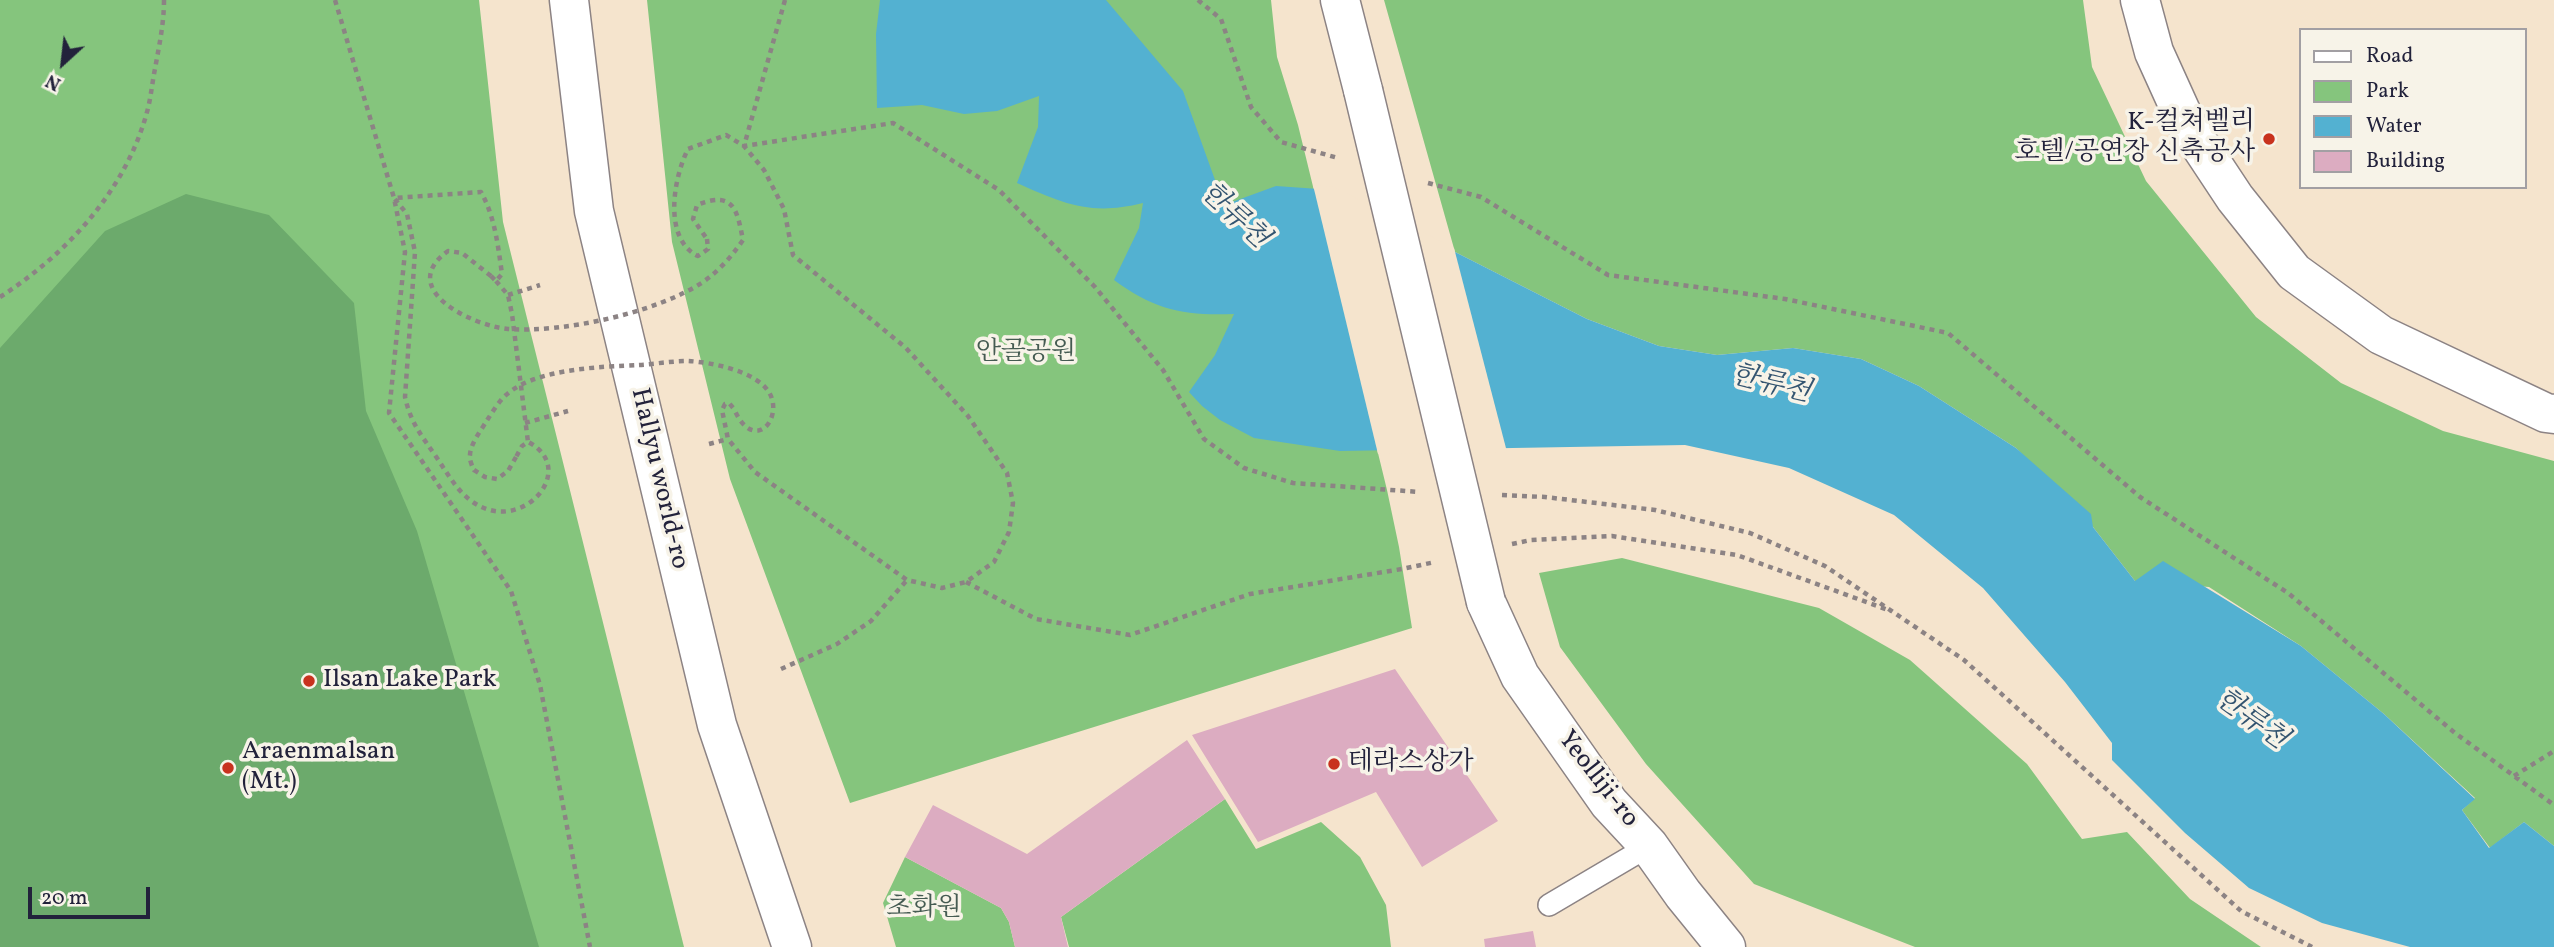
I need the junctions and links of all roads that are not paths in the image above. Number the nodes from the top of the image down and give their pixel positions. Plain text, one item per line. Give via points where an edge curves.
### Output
1 (569, 0) edge
2 (1340, 0) edge
3 (2140, 0) edge
4 (2554, 414) edge
5 (1649, 846) junction
6 (1549, 905) dead end
7 (792, 947) edge
8 (1726, 947) edge

1 - 7 street, Hallyu world-ro via 594,211 717,724
2 - 5 street, Yeolliji-ro, bridge via 1486,602 1520,676 1609,803
3 - 4 street via 2154,52 2188,127 2235,198 2294,272 2381,335
5 - 6 lane
5 - 8 street, Yeolliji-ro

